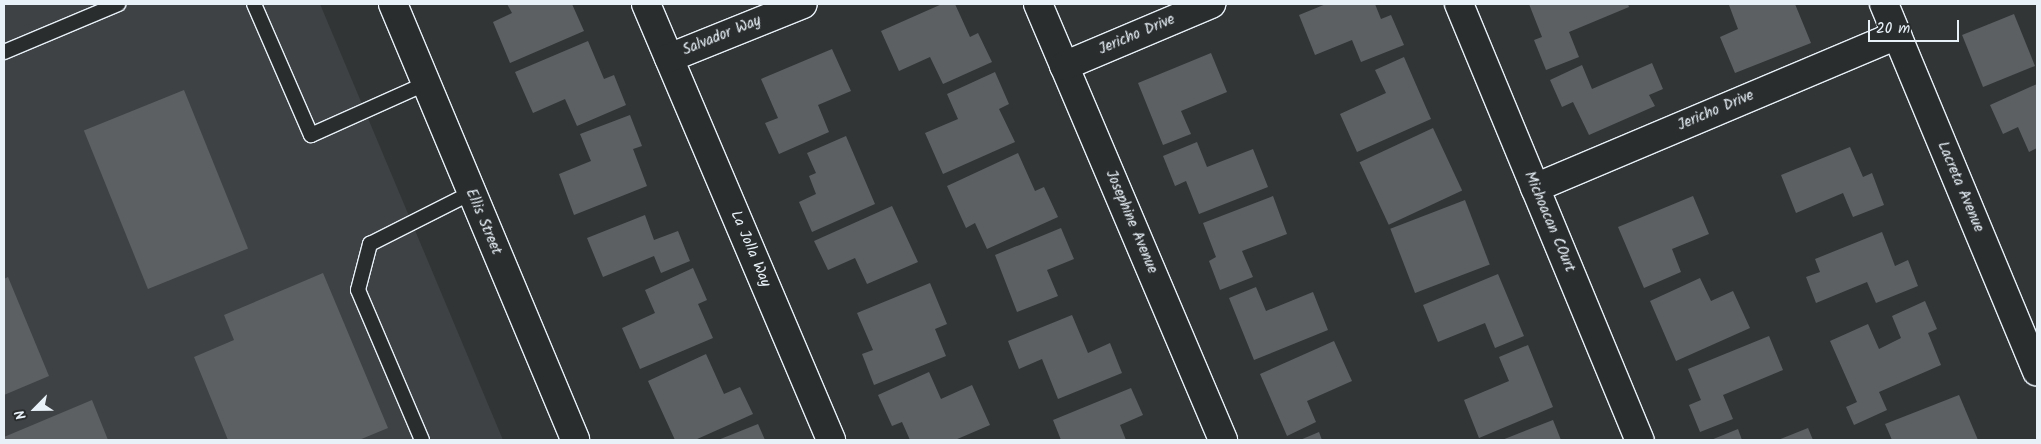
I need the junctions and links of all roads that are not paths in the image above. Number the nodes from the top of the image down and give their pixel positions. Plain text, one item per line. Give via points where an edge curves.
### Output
1 (118, 4) edge
2 (254, 4) edge
3 (393, 4) edge
4 (646, 4) edge
5 (803, 4) edge
6 (1038, 4) edge
7 (1211, 4) edge
8 (1458, 4) edge
9 (1884, 4) edge
10 (1896, 35) junction
11 (4, 52) edge
12 (669, 58) junction
13 (1064, 66) junction
14 (425, 84) junction
15 (1535, 188) junction
16 (471, 193) junction
17 (2037, 371) edge
18 (422, 440) edge
19 (574, 440) edge
20 (831, 440) edge
21 (1223, 440) edge
22 (1640, 440) edge

1 - 11 lane
2 - 14 lane via 311,135
3 - 14 street, Ellis Street
4 - 12 street, La Jolla Way
5 - 12 street, Salvador Way
6 - 13 street, Josephine Avenue
7 - 13 street, Jericho Drive
8 - 15 street, Michoacan COurt
9 - 10 street, Lacreta Avenue
10 - 15 street, Jericho Drive
10 - 17 street, Lacreta Avenue
12 - 20 street, La Jolla Way
13 - 21 street, Josephine Avenue
14 - 16 street, Ellis Street
15 - 22 street, Michoacan COurt
16 - 18 lane via 370,244 358,290
16 - 19 street, Ellis Street

